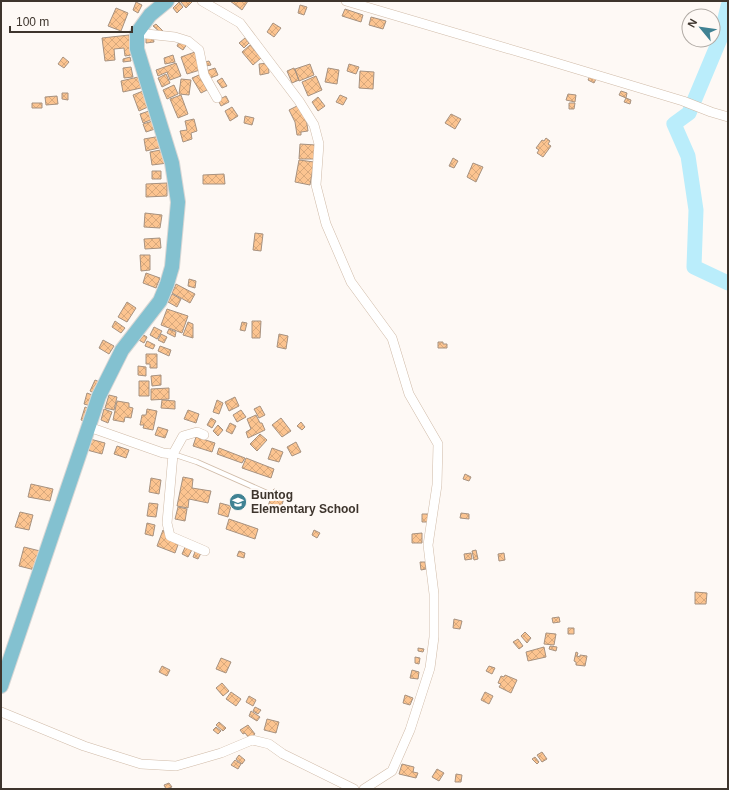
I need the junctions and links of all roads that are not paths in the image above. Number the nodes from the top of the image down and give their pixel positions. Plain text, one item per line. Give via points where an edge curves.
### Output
1 (167, 1) edge
2 (202, 1) edge
3 (346, 1) edge
4 (137, 33) junction
5 (217, 98) dead end
6 (728, 117) edge
7 (89, 426) junction
8 (204, 435) dead end
9 (173, 454) junction
10 (267, 493) dead end
11 (205, 551) dead end
12 (1, 686) edge
13 (1, 712) edge
14 (354, 789) edge
15 (364, 789) edge

1 - 4 main road via 150,15
2 - 15 street via 240,23 314,125 319,144 316,185 326,224 351,282 392,338 409,394 438,444 437,485 428,545 434,594 434,637 430,668 410,730 392,771
3 - 6 street via 683,101
4 - 5 street via 188,41 199,50 204,74
4 - 7 main road via 137,50 172,163 178,202 172,267 168,284 160,300 122,350 99,396
7 - 9 street via 163,453
7 - 12 main road
8 - 9 street via 197,432 183,436
9 - 10 lane
9 - 11 street via 167,523 170,536
13 - 14 street via 84,746 141,764 176,766 221,753 252,740 269,744 283,754

